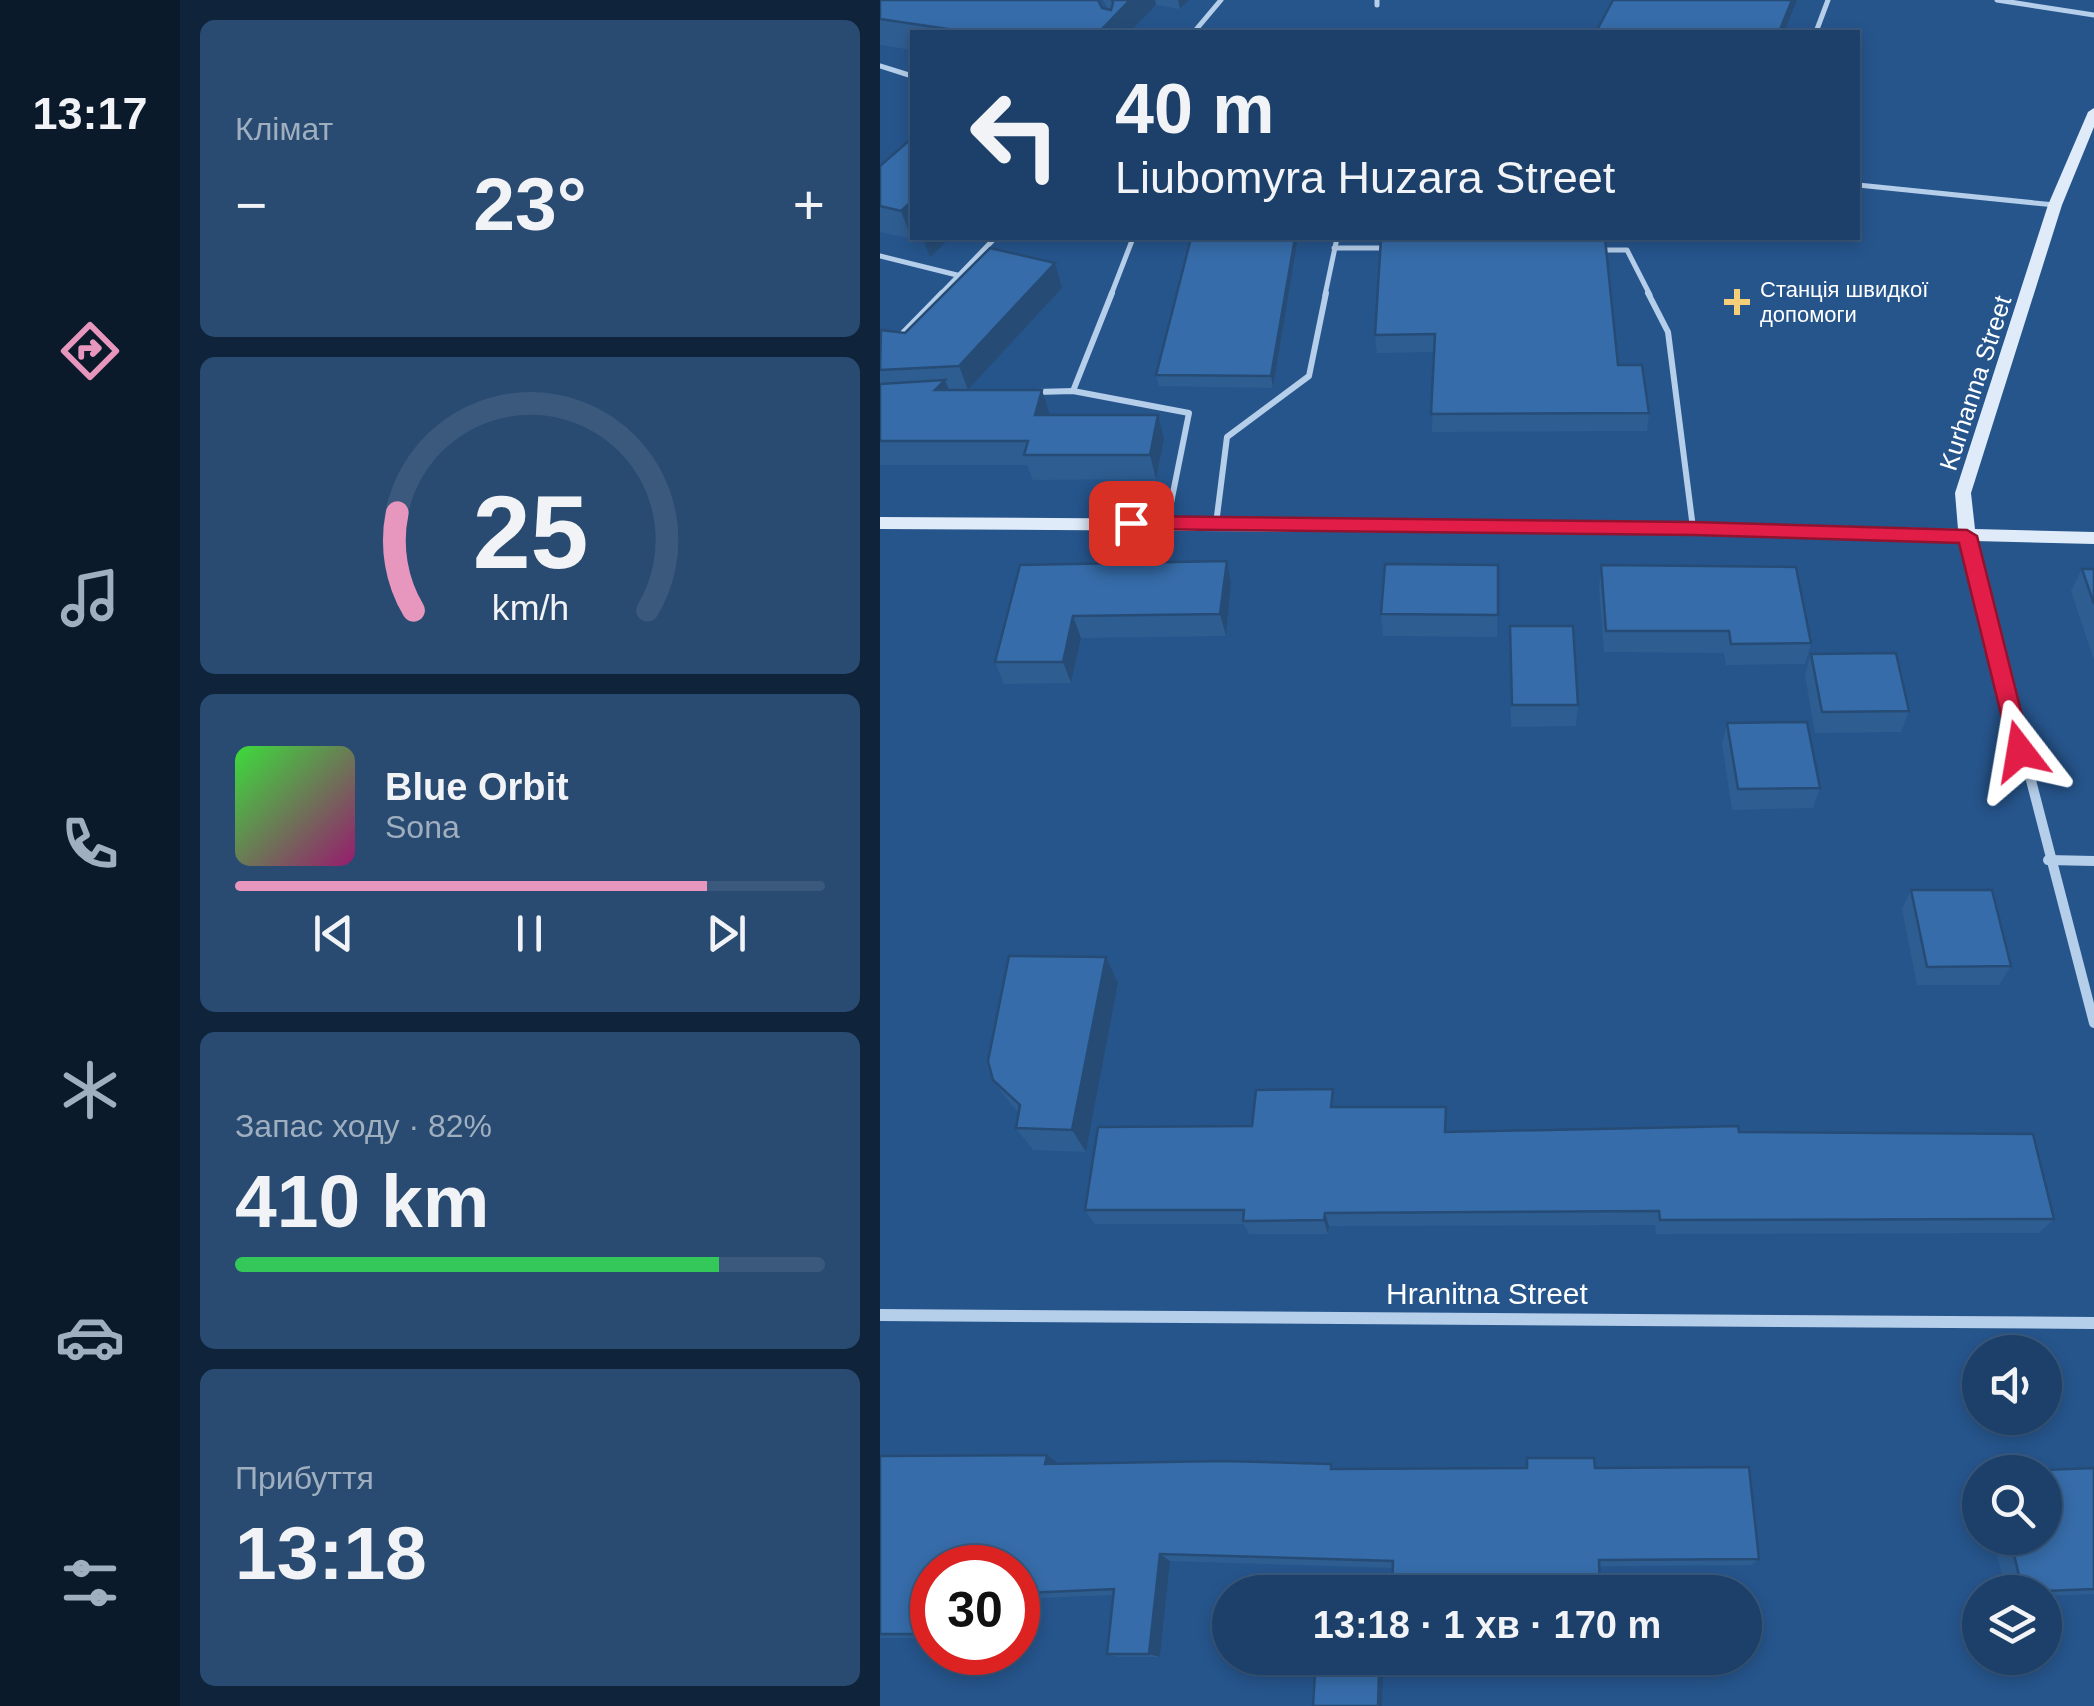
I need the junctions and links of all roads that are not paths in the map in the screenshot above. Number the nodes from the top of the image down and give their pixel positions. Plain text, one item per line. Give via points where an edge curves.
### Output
1 (1221, 0) edge
2 (1828, 0) edge
3 (1997, 0) edge
4 (2094, 16) edge
5 (1196, 30) edge
6 (1817, 30) edge
7 (880, 66) edge
8 (910, 75) edge
9 (2094, 112) edge
10 (1860, 185) edge
11 (2055, 205) junction
12 (994, 240) edge
13 (1132, 240) edge
14 (1336, 240) edge
15 (1334, 248) junction
16 (1393, 248) edge
17 (1588, 250) edge
18 (880, 256) edge
19 (961, 276) junction
20 (894, 343) edge
21 (1072, 391) junction
22 (1035, 392) edge
23 (880, 523) edge
24 (1167, 523) junction
25 (1216, 524) junction
26 (1693, 528) junction
27 (1967, 536) junction
28 (2094, 538) edge
29 (2048, 860) junction
30 (2094, 861) edge
31 (2094, 1022) edge
32 (880, 1316) edge
33 (2094, 1322) edge

1 - 5 lane
2 - 6 lane
3 - 4 lane
7 - 8 lane
9 - 11 street, Kurhanna Street
10 - 11 lane
11 - 27 street, Kurhanna Street via 1963,493
12 - 19 lane
13 - 21 lane
14 - 15 lane
15 - 16 lane
15 - 25 lane via 1309,376 1227,437
17 - 26 lane via 1627,250 1668,332
18 - 19 lane
19 - 20 lane
21 - 22 lane
21 - 24 lane via 1188,413
23 - 24 street
24 - 25 street
25 - 26 street
26 - 27 street
27 - 28 street
27 - 29 street, Kurhanna Street
29 - 30 street
29 - 31 street, Kurhanna Street
32 - 33 street, Hranitna Street

